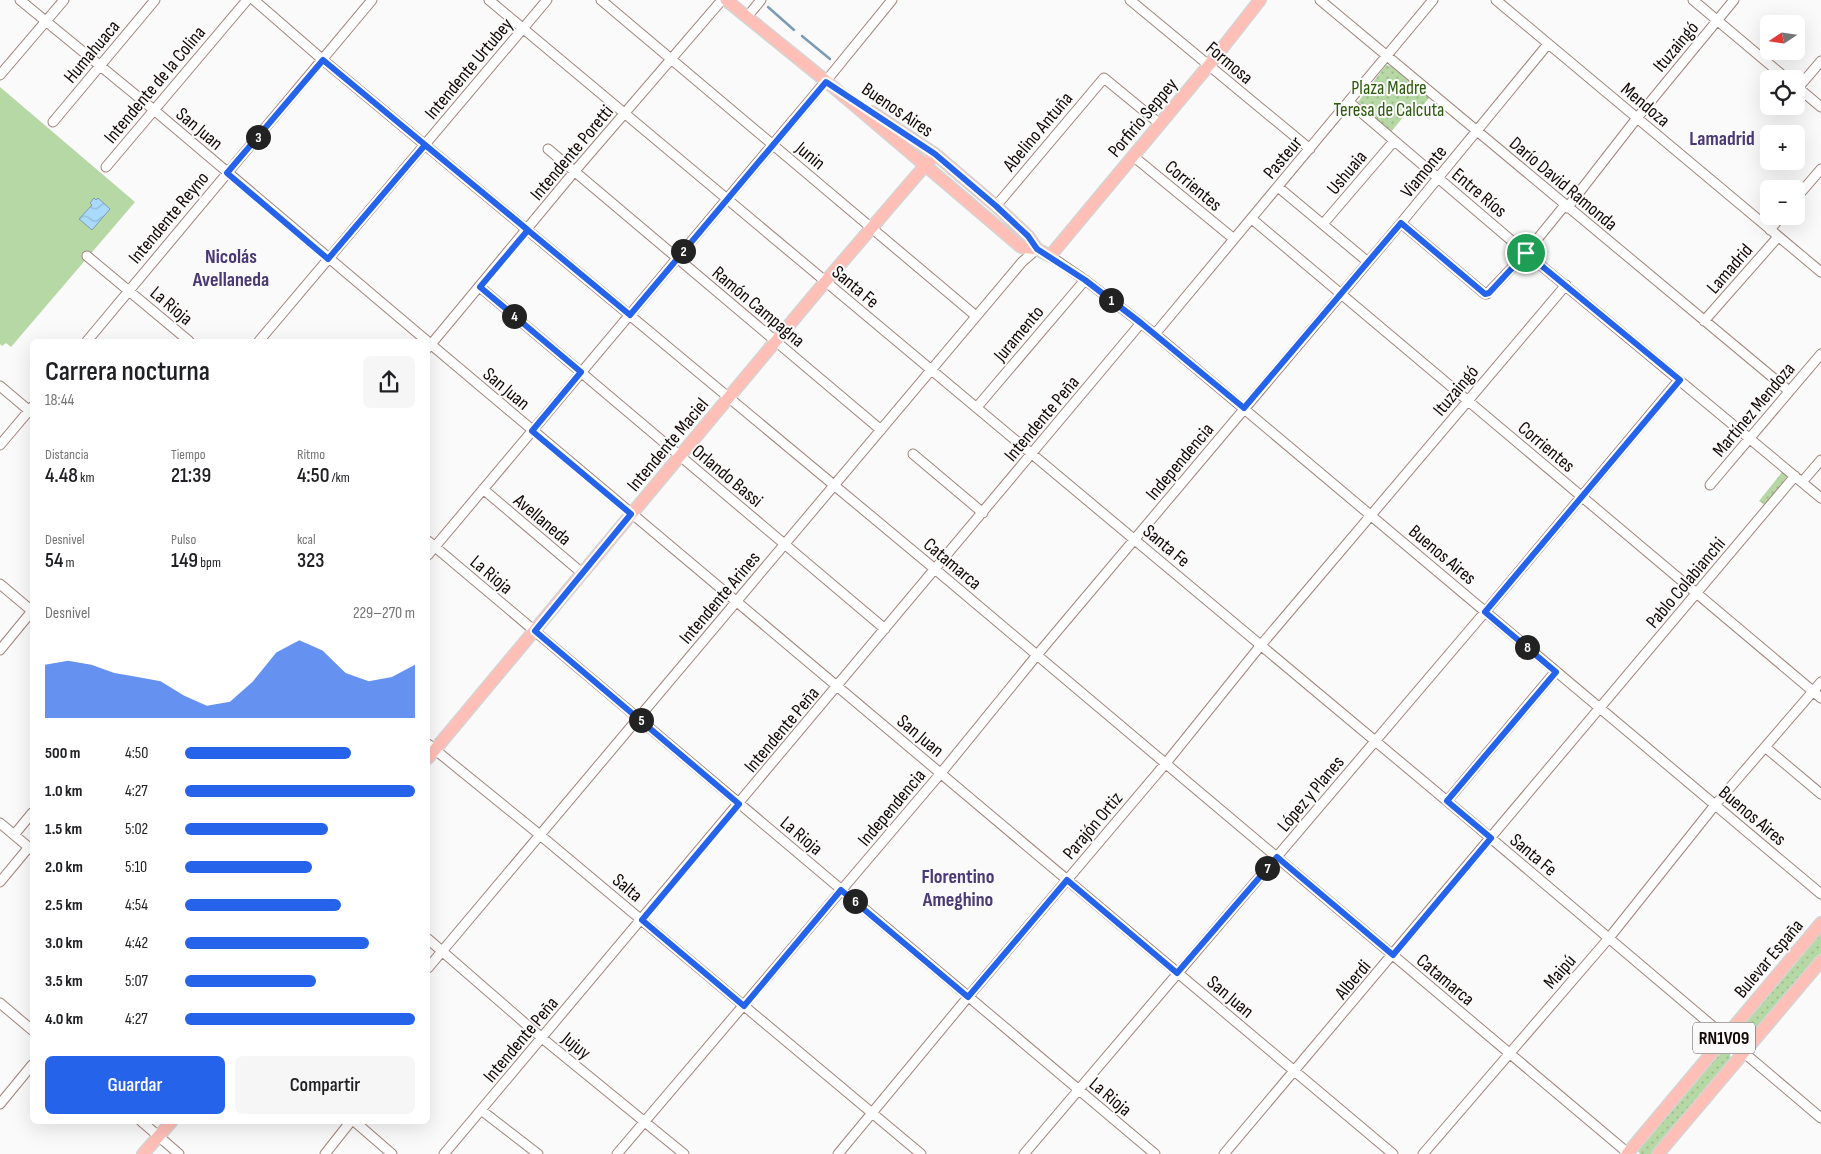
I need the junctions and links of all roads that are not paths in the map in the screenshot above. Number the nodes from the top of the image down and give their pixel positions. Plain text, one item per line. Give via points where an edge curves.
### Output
1 (20, 0) edge
2 (64, 0) edge
3 (155, 0) edge
4 (247, 0) edge
5 (254, 0) edge
6 (372, 0) edge
7 (489, 0) edge
8 (546, 0) edge
9 (601, 0) edge
10 (722, 0) edge
11 (726, 0) edge
12 (761, 0) edge
13 (892, 0) edge
14 (1130, 0) edge
15 (1320, 0) edge
16 (1433, 0) edge
17 (1693, 0) edge
18 (1734, 0) edge
19 (1255, 2) edge
20 (1501, 2) edge
21 (747, 17) junction
22 (1717, 20) junction
23 (46, 22) junction
24 (523, 29) junction
25 (1548, 44) junction
26 (1387, 55) junction
27 (671, 59) junction
28 (323, 60) junction
29 (1821, 61) edge
30 (1209, 65) junction
31 (99, 66) junction
32 (1776, 70) edge
33 (0, 75) edge
34 (1805, 78) edge
35 (826, 82) junction
36 (1805, 94) edge
37 (1349, 102) junction
38 (1821, 107) edge
39 (154, 110) junction
40 (626, 112) junction
41 (1637, 118) junction
42 (53, 122) dead end
43 (1160, 124) junction
44 (1476, 130) junction
45 (1394, 141) junction
46 (425, 145) junction
47 (773, 145) junction
48 (548, 149) dead end
49 (1310, 149) junction
50 (935, 154) junction
51 (1133, 156) junction
52 (926, 165) junction
53 (106, 166) dead end
54 (1821, 169) edge
55 (574, 172) junction
56 (227, 173) junction
57 (1438, 178) junction
58 (1278, 187) junction
59 (1805, 188) edge
60 (728, 198) junction
61 (996, 206) junction
62 (1566, 206) junction
63 (1252, 219) junction
64 (1401, 223) junction
65 (1323, 224) junction
66 (1774, 225) edge
67 (871, 228) junction
68 (528, 230) junction
69 (1770, 230) junction
70 (1778, 236) junction
71 (1234, 240) junction
72 (1037, 249) junction
73 (1526, 253) junction
74 (87, 256) dead end
75 (1050, 256) junction
76 (677, 258) junction
77 (328, 259) junction
78 (1368, 262) junction
79 (1821, 272) edge
80 (1085, 280) junction
81 (825, 282) junction
82 (1566, 285) junction
83 (480, 287) junction
84 (129, 290) junction
85 (1341, 294) junction
86 (630, 315) junction
87 (976, 316) junction
88 (1704, 321) junction
89 (1141, 323) junction
90 (1155, 334) junction
91 (89, 339) edge
92 (187, 339) edge
93 (261, 339) edge
94 (422, 339) edge
95 (430, 342) edge
96 (776, 342) junction
97 (430, 346) edge
98 (1821, 354) edge
99 (932, 369) junction
100 (581, 372) junction
101 (1680, 380) junction
102 (0, 386) edge
103 (1789, 391) junction
104 (729, 398) junction
105 (1467, 400) junction
106 (977, 407) junction
107 (1244, 408) junction
108 (30, 409) edge
109 (30, 411) edge
110 (881, 430) junction
111 (532, 431) junction
112 (1749, 438) junction
113 (0, 445) edge
114 (913, 454) dead end
115 (1033, 454) junction
116 (680, 456) junction
117 (1821, 460) edge
118 (1799, 479) junction
119 (834, 485) junction
120 (1710, 485) dead end
121 (483, 489) junction
122 (1582, 497) junction
123 (1821, 498) edge
124 (984, 513) junction
125 (631, 514) junction
126 (1370, 516) junction
127 (1134, 540) junction
128 (431, 544) edge
129 (784, 544) junction
130 (936, 570) junction
131 (582, 573) junction
132 (0, 584) edge
133 (1696, 594) junction
134 (736, 602) junction
135 (30, 609) edge
136 (1485, 612) junction
137 (30, 613) edge
138 (885, 630) junction
139 (535, 631) junction
140 (1261, 646) junction
141 (0, 650) edge
142 (1037, 655) junction
143 (1556, 672) junction
144 (1821, 682) edge
145 (837, 687) junction
146 (1813, 692) junction
147 (1821, 698) edge
148 (1600, 709) junction
149 (638, 718) junction
150 (1375, 742) junction
151 (1765, 747) junction
152 (430, 751) edge
153 (1166, 763) junction
154 (941, 773) junction
155 (1821, 794) edge
156 (1447, 801) junction
157 (739, 804) junction
158 (1715, 805) junction
159 (30, 815) edge
160 (0, 823) edge
161 (14, 835) junction
162 (540, 835) junction
163 (1491, 838) junction
164 (30, 848) edge
165 (30, 850) edge
166 (1277, 857) junction
167 (1067, 880) junction
168 (0, 882) edge
169 (841, 890) junction
170 (1821, 894) edge
171 (642, 920) junction
172 (1821, 923) edge
173 (1609, 938) junction
174 (430, 941) edge
175 (442, 951) junction
176 (1393, 955) junction
177 (1821, 961) edge
178 (430, 966) edge
179 (1177, 973) junction
180 (968, 997) junction
181 (0, 1003) edge
182 (744, 1006) junction
183 (30, 1028) edge
184 (1725, 1036) junction
185 (542, 1038) junction
186 (1510, 1053) junction
187 (1744, 1053) junction
188 (30, 1067) edge
189 (1295, 1072) junction
190 (1079, 1090) junction
191 (0, 1104) edge
192 (481, 1110) junction
193 (872, 1113) junction
194 (1821, 1118) edge
195 (645, 1121) junction
196 (144, 1124) edge
197 (169, 1124) edge
198 (350, 1124) edge
199 (357, 1124) edge
200 (158, 1136) junction
201 (143, 1154) edge
202 (179, 1154) edge
203 (325, 1154) edge
204 (392, 1154) edge
205 (444, 1154) edge
206 (538, 1154) edge
207 (618, 1154) edge
208 (684, 1154) edge
209 (838, 1154) edge
210 (921, 1154) edge
211 (1024, 1154) edge
212 (1155, 1154) edge
213 (1224, 1154) edge
214 (1393, 1154) edge
215 (1423, 1154) edge
216 (1628, 1154) edge
217 (1658, 1154) edge

1 - 23 street, San Juan
2 - 23 street
3 - 31 street, Humahuaca
4 - 39 street, Intendente de la Colina
5 - 28 street, Catamarca
6 - 28 street, Intendente Reyno
7 - 24 street, Santa Fe
8 - 24 street, Intendente Urtubey
9 - 27 street, Junin
10 - 27 street, Intendente Poretti
11 - 21 main road, Buenos Aires
12 - 21 street
13 - 35 street
14 - 30 street, Formosa
15 - 26 street, Darío David Ramonda
16 - 26 street, Pasteur
17 - 22 street
18 - 22 street, Ituzaingó
19 - 30 main road, Porfirio Seppey
20 - 25 street, Mendoza
21 - 35 main road, Buenos Aires
22 - 32 street
22 - 41 street, Ituzaingó
23 - 31 street, San Juan
23 - 33 street
24 - 40 street, Santa Fe
24 - 46 street, Intendente Urtubey
25 - 41 street, Mendoza
25 - 44 street, Viamonte
26 - 37 street, Pasteur
26 - 44 street, Darío David Ramonda
27 - 40 street, Intendente Poretti
27 - 47 street, Junin
28 - 46 street, Catamarca
28 - 56 street, Intendente Reyno
29 - 34 street
30 - 43 main road, Porfirio Seppey
30 - 49 street, Formosa
31 - 39 street, San Juan
31 - 42 street, Humahuaca
35 - 47 street
35 - 50 main road, Buenos Aires
35 - 52 main road, Buenos Aires
36 - 38 street
37 - 45 street, Entre Ríos
37 - 49 street, Pasteur
39 - 53 street, Intendente de la Colina
39 - 56 street, San Juan
40 - 55 street, Intendente Poretti
40 - 60 street, Santa Fe
41 - 62 street, Ituzaingó
41 - 69 street, Mendoza
43 - 51 main road, Porfirio Seppey
43 - 61 street, Abelino Antuña via 1104,78
44 - 57 street, Viamonte
44 - 62 street, Darío David Ramonda
45 - 57 street, Entre Ríos
45 - 65 street, Ushuaia
46 - 68 street, Catamarca
46 - 77 street, Intendente Urtubey
47 - 60 street
47 - 67 street, Junin
48 - 55 street, Ramón Campagna
49 - 58 street, Pasteur
50 - 52 main road, Intendente Maciel
50 - 61 main road, Buenos Aires
51 - 71 street, Corrientes
51 - 75 main road, Porfirio Seppey
52 - 67 main road, Intendente Maciel
52 - 72 main road, Buenos Aires via 1021,247
54 - 59 street
55 - 68 street, Intendente Poretti
55 - 76 street, Ramón Campagna
56 - 77 street, San Juan
56 - 84 street, Intendente Reyno
57 - 64 street, Viamonte
57 - 73 street, Entre Ríos
58 - 63 street, Pasteur
58 - 65 street
60 - 76 street
60 - 81 street, Santa Fe
61 - 72 main road, Buenos Aires
62 - 73 street, Ituzaingó
62 - 88 street, Darío David Ramonda
63 - 71 street, Pasteur
63 - 85 street, Corrientes
64 - 73 street, Ituzaingó via 1485,294
64 - 78 street, Viamonte
65 - 78 street
66 - 69 street, Lamadrid
67 - 81 main road, Intendente Maciel
67 - 87 street, Junin
68 - 83 street, Intendente Poretti
68 - 86 street, Catamarca
69 - 70 street, Mendoza
70 - 79 street, Mendoza
70 - 88 street, Lamadrid
71 - 90 street, Pasteur
72 - 75 main road, Buenos Aires
72 - 87 street, Intendente Arines
73 - 82 street, Entre Ríos
74 - 84 street, La Rioja
75 - 80 street, Buenos Aires
76 - 86 street
76 - 96 street, Ramón Campagna
77 - 93 street, Intendente Urtubey
77 - 94 street, San Juan
78 - 85 street, Viamonte
80 - 89 street, Buenos Aires
80 - 106 street, Juramento
81 - 96 main road, Intendente Maciel
81 - 99 street, Santa Fe
82 - 101 street, Entre Ríos
82 - 105 street, Ituzaingó
83 - 95 street, Intendente Poretti
83 - 100 street, Orlando Bassi
84 - 91 street, Intendente Reyno
84 - 92 street, La Rioja
85 - 105 street, Corrientes
85 - 107 street, Viamonte
86 - 100 street
86 - 104 street, Catamarca
87 - 99 street, Intendente Arines
88 - 103 street, Darío David Ramonda
89 - 90 street, Buenos Aires
89 - 115 street, Intendente Peña
90 - 107 street, Buenos Aires
96 - 104 main road, Intendente Maciel
96 - 110 street, Ramón Campagna
97 - 111 street, San Juan
98 - 103 street, Martínez Mendoza
99 - 106 street, Santa Fe
99 - 110 street, Intendente Arines
100 - 111 street
100 - 116 street, Orlando Bassi
101 - 112 street, Entre Ríos
101 - 122 street
102 - 108 street
103 - 112 street, Martínez Mendoza
104 - 116 main road, Intendente Maciel
104 - 119 street, Catamarca
105 - 122 street, Corrientes
105 - 126 street, Ituzaingó
106 - 115 street, Santa Fe
107 - 126 street, Buenos Aires
107 - 127 street, Independencia
109 - 113 street
110 - 119 street, Intendente Arines
111 - 121 street
111 - 125 street, San Juan
112 - 118 street, Entre Ríos
112 - 120 street, Martínez Mendoza
114 - 124 street
115 - 124 street, Intendente Peña
115 - 127 street, Santa Fe
116 - 125 main road, Intendente Maciel
116 - 129 street, Orlando Bassi
117 - 118 street, Pablo Colabianchi
118 - 123 street, Entre Ríos
118 - 133 street, Pablo Colabianchi
119 - 129 street, Intendente Arines
119 - 130 street, Catamarca
121 - 128 street
121 - 131 street, Avellaneda
122 - 133 street, Corrientes
122 - 136 street
124 - 130 street, Intendente Peña
125 - 131 main road, Intendente Maciel
125 - 134 street, San Juan
126 - 136 street, Buenos Aires
126 - 140 street, Parajón Ortiz
127 - 140 street, Santa Fe
127 - 142 street, Independencia
128 - 139 street, La Rioja
129 - 134 street, Intendente Arines
129 - 138 street, Orlando Bassi
130 - 138 street, Intendente Peña
130 - 142 street, Catamarca
131 - 139 main road, Intendente Maciel
132 - 135 street
133 - 146 street, Corrientes
133 - 148 street, Pablo Colabianchi
134 - 145 street, San Juan
134 - 149 street, Intendente Arines
136 - 143 street, Buenos Aires
136 - 150 street, López y Planes
137 - 141 street
138 - 145 street, Intendente Peña
139 - 149 street, La Rioja
139 - 152 main road, Intendente Maciel
140 - 150 street, Santa Fe
140 - 153 street, Parajón Ortiz
142 - 153 street, Catamarca
142 - 154 street, Independencia
143 - 148 street, Buenos Aires
143 - 156 street
144 - 146 street, Maipú
145 - 154 street, San Juan
145 - 157 street, Intendente Peña
146 - 147 street, Corrientes
146 - 151 street, Maipú
148 - 158 street, Buenos Aires
148 - 163 street, Alberdi
149 - 157 street, La Rioja
149 - 162 street, Intendente Arines
150 - 156 street, Santa Fe
150 - 166 street, López y Planes
151 - 155 street
151 - 158 street, Maipú
152 - 162 street, Salta
153 - 166 street, Catamarca
153 - 167 street, Parajón Ortiz
154 - 167 street, San Juan
154 - 169 street, Independencia
156 - 163 street, Santa Fe
157 - 169 street, La Rioja
157 - 171 street, Intendente Peña
158 - 170 street, Buenos Aires
158 - 173 street, Maipú
159 - 161 street
160 - 161 street
161 - 164 street
162 - 171 street, Salta
162 - 175 street, Intendente Arines
163 - 173 street, Santa Fe
163 - 176 street, Alberdi
165 - 168 street
166 - 176 street, Catamarca
166 - 179 street, López y Planes
167 - 179 street, San Juan
167 - 180 street, Parajón Ortiz
169 - 180 street, La Rioja
169 - 182 street, Independencia
171 - 182 street, Salta
171 - 185 street, Intendente Peña
172 - 184 main road, Bulevar España / RN1V09
173 - 184 street, Santa Fe
173 - 186 street, Maipú
174 - 175 street, Jujuy
175 - 178 street, Intendente Arines
175 - 185 street, Jujuy
176 - 186 street, Catamarca
176 - 189 street, Alberdi
177 - 187 main road, RN1V09
179 - 189 street, San Juan
179 - 190 street, López y Planes
180 - 190 street, La Rioja
180 - 193 street, Parajón Ortiz
181 - 183 street
182 - 193 street, Salta
182 - 195 street, Independencia
184 - 187 street, Santa Fe
184 - 216 main road, Bulevar España / RN1V09
185 - 192 street, Intendente Peña
185 - 195 street, Jujuy
186 - 215 street, Maipú
186 - 216 street, Catamarca
187 - 194 street, Santa Fe
187 - 217 main road, RN1V09
188 - 191 street
189 - 213 street, Alberdi
189 - 214 street, San Juan
190 - 211 street, López y Planes
190 - 212 street, La Rioja
192 - 205 street, Intendente Peña
192 - 206 street
193 - 209 street, Parajón Ortiz
193 - 210 street, Salta
195 - 207 street, Independencia
195 - 208 street, Jujuy
196 - 200 street
197 - 200 main road
198 - 203 street
199 - 204 street
200 - 201 main road
200 - 202 street

